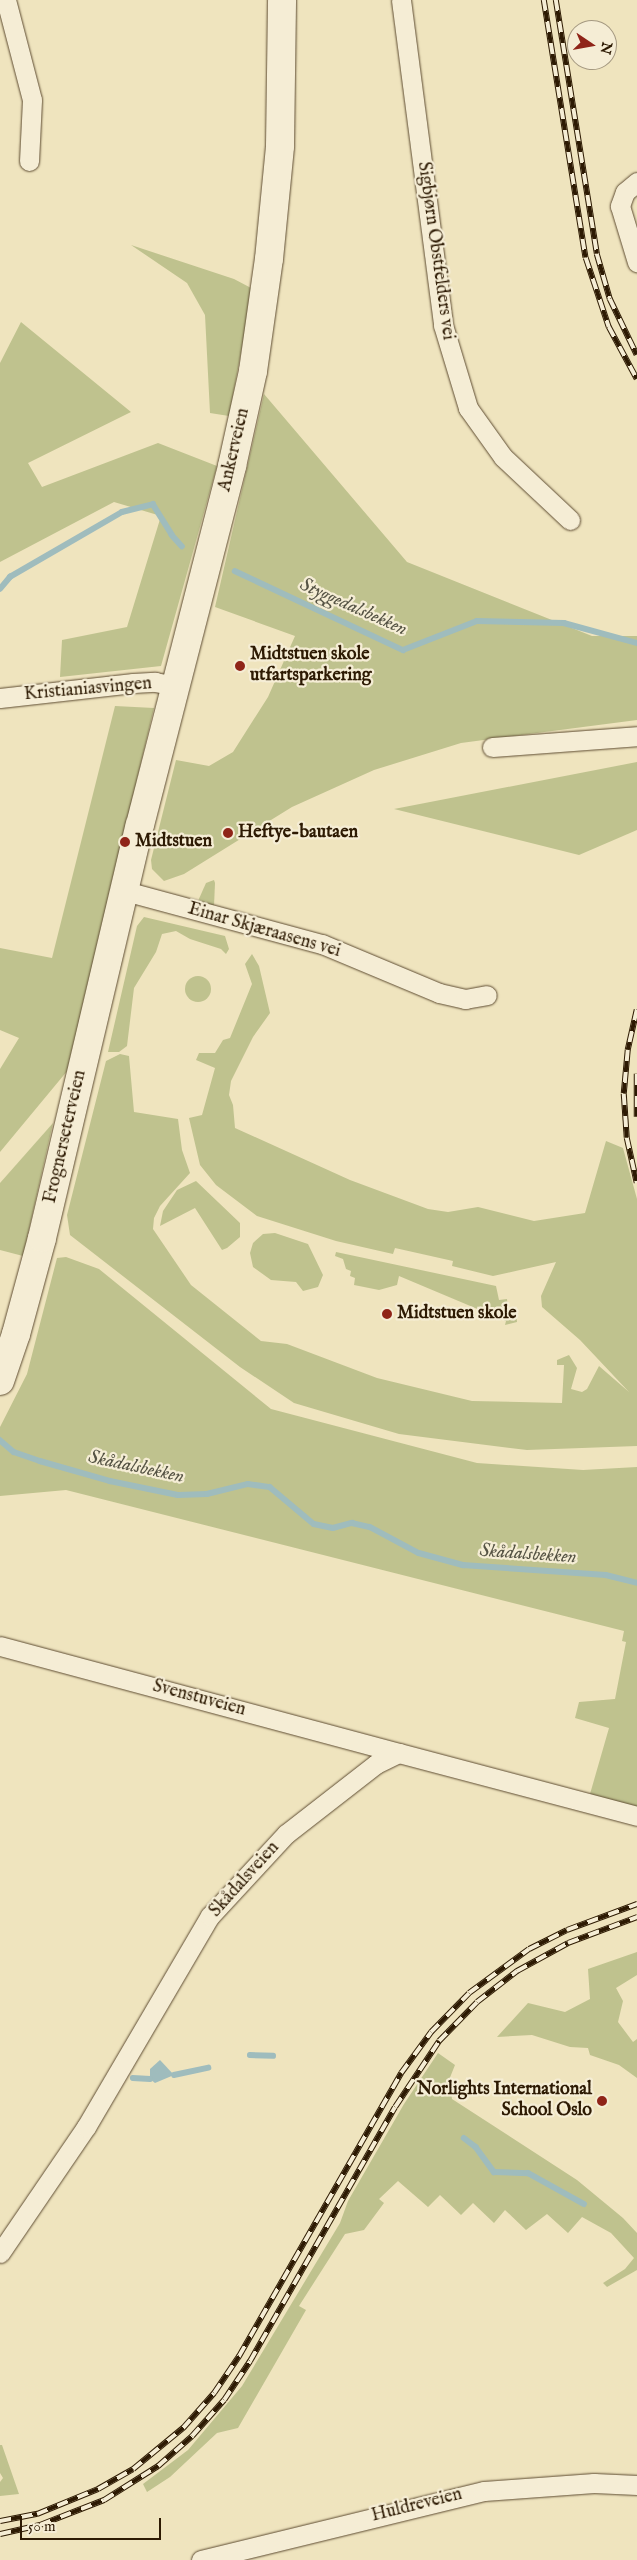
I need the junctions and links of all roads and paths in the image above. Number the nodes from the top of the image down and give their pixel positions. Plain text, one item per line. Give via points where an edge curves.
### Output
1 (6, 0) edge
2 (282, 0) edge
3 (401, 0) edge
4 (29, 161) dead end
5 (637, 182) edge
6 (637, 262) edge
7 (570, 520) dead end
8 (176, 686) junction
9 (0, 698) edge
10 (637, 736) edge
11 (492, 747) dead end
12 (125, 891) junction
13 (487, 996) dead end
14 (0, 1381) edge
15 (0, 1646) edge
16 (398, 1753) junction
17 (637, 1816) edge
18 (0, 2253) edge
19 (637, 2485) edge
20 (236, 2556) edge
21 (201, 2560) edge

1 - 4 street via 32,100
2 - 8 main road, Ankerveien via 280,146 259,333 239,439
3 - 7 street, Sigbjørn Obstfelders vei via 443,325 468,408 503,457
5 - 6 street via 625,192 620,206
8 - 9 street, Kristianiasvingen via 156,682 133,683
8 - 12 main road, Ankerveien
10 - 11 street
12 - 13 street, Einar Skjæraasens vei via 322,944 439,993 465,999
12 - 14 main road, Frognerseterveien via 42,1238
15 - 16 street, Svenstuveien
16 - 17 street
16 - 18 street, Skådalsveien via 359,1776 286,1834 210,1916 86,2127
19 - 20 street, Huldreveien via 594,2483 484,2491
20 - 21 street, Huldreveien

